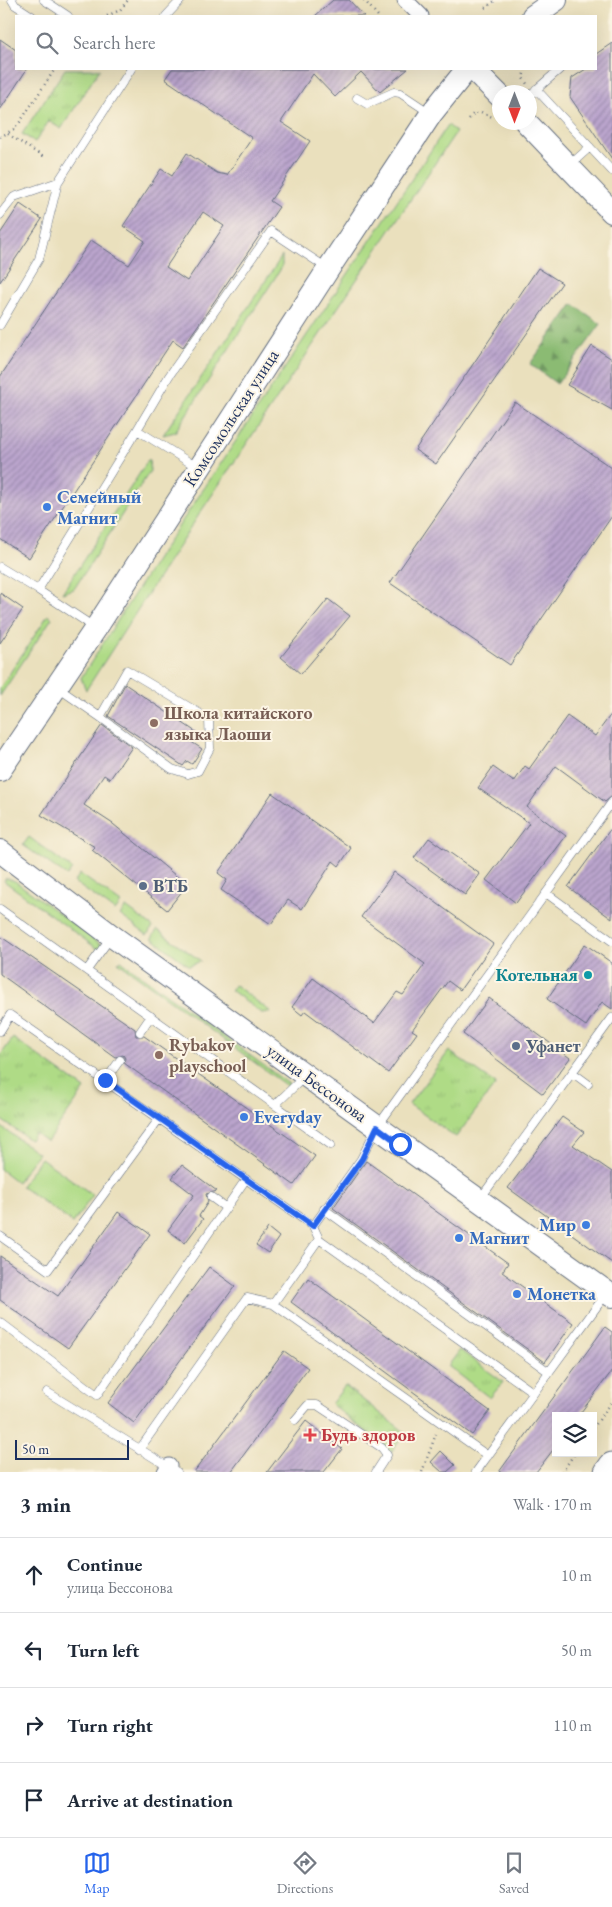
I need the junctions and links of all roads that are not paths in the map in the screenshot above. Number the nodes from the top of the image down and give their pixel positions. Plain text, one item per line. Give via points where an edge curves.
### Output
1 (12, 0) edge
2 (44, 0) edge
3 (181, 0) edge
4 (406, 0) edge
5 (556, 0) edge
6 (30, 15) edge
7 (66, 15) edge
8 (167, 15) edge
9 (420, 15) edge
10 (534, 15) edge
11 (130, 70) edge
12 (466, 70) edge
13 (474, 70) edge
14 (559, 70) edge
15 (492, 88) edge
16 (537, 88) edge
17 (537, 90) edge
18 (357, 98) dead end
19 (431, 114) junction
20 (534, 130) edge
21 (590, 148) junction
22 (568, 166) junction
23 (612, 171) edge
24 (58, 182) junction
25 (612, 212) edge
26 (0, 215) edge
27 (329, 268) junction
28 (0, 325) edge
29 (136, 430) junction
30 (199, 468) junction
31 (0, 567) edge
32 (38, 590) junction
33 (96, 628) junction
34 (56, 686) junction
35 (100, 717) junction
36 (0, 770) edge
37 (612, 802) edge
38 (0, 851) edge
39 (546, 893) junction
40 (0, 909) edge
41 (112, 936) junction
42 (612, 941) edge
43 (88, 970) junction
44 (152, 1016) junction
45 (612, 1018) edge
46 (0, 1031) edge
47 (140, 1032) dead end
48 (120, 1060) dead end
49 (573, 1073) junction
50 (306, 1074) junction
51 (105, 1080) junction
52 (588, 1084) dead end
53 (276, 1105) junction
54 (159, 1119) junction
55 (377, 1127) junction
56 (331, 1145) dead end
57 (246, 1179) junction
58 (211, 1197) dead end
59 (479, 1200) junction
60 (226, 1208) junction
61 (324, 1209) junction
62 (313, 1226) junction
63 (0, 1236) edge
64 (319, 1239) junction
65 (609, 1295) edge
66 (272, 1304) junction
67 (0, 1322) edge
68 (549, 1372) junction
69 (47, 1392) dead end
70 (534, 1393) junction
71 (294, 1420) dead end
72 (139, 1450) junction
73 (488, 1456) junction
74 (612, 1465) edge
75 (170, 1470) edge
76 (376, 1472) edge
77 (476, 1472) edge
78 (607, 1472) edge

1 - 6 lane via 14,5
2 - 7 lane
3 - 8 lane
4 - 9 street
5 - 10 street
11 - 24 lane
12 - 19 street, Комсомольская улица
13 - 15 street
14 - 16 lane
17 - 21 lane
18 - 19 lane via 367,104 394,92 400,93
19 - 27 street, Комсомольская улица
20 - 22 street
21 - 22 lane
21 - 23 lane
22 - 25 street
24 - 26 lane via 14,197
24 - 28 lane via 39,258
27 - 29 lane via 271,231 169,376
27 - 30 street, Комсомольская улица
29 - 30 lane
29 - 32 lane
30 - 33 street, Комсомольская улица
31 - 32 lane
32 - 33 lane
33 - 34 street, Комсомольская улица
34 - 35 lane
34 - 36 street, Комсомольская улица
35 - 35 lane via 127,670 209,719 210,748 198,771 188,774 172,769
37 - 39 lane
38 - 41 street, улица Бессонова
39 - 42 lane
39 - 55 lane
40 - 43 lane
41 - 43 lane
41 - 50 street, улица Бессонова
43 - 44 lane
44 - 47 lane
44 - 53 lane
45 - 49 lane
46 - 51 lane via 10,1015
48 - 51 lane
49 - 52 lane
49 - 59 lane
50 - 53 lane
50 - 55 street, улица Бессонова
51 - 54 lane
53 - 56 lane
54 - 57 lane
54 - 63 lane via 48,1270
55 - 59 street, улица Бессонова
55 - 61 lane via 362,1159
57 - 60 lane
57 - 62 lane
58 - 60 lane
59 - 65 street, улица Бессонова
60 - 67 lane via 97,1395
61 - 62 lane
61 - 68 lane
62 - 64 lane
64 - 66 lane
64 - 70 lane
65 - 68 lane
66 - 72 lane via 247,1298
66 - 73 lane
68 - 70 lane
69 - 72 lane
70 - 73 lane
71 - 76 lane via 308,1406 317,1405 382,1448 387,1455
72 - 75 lane
73 - 77 lane
74 - 78 main road

